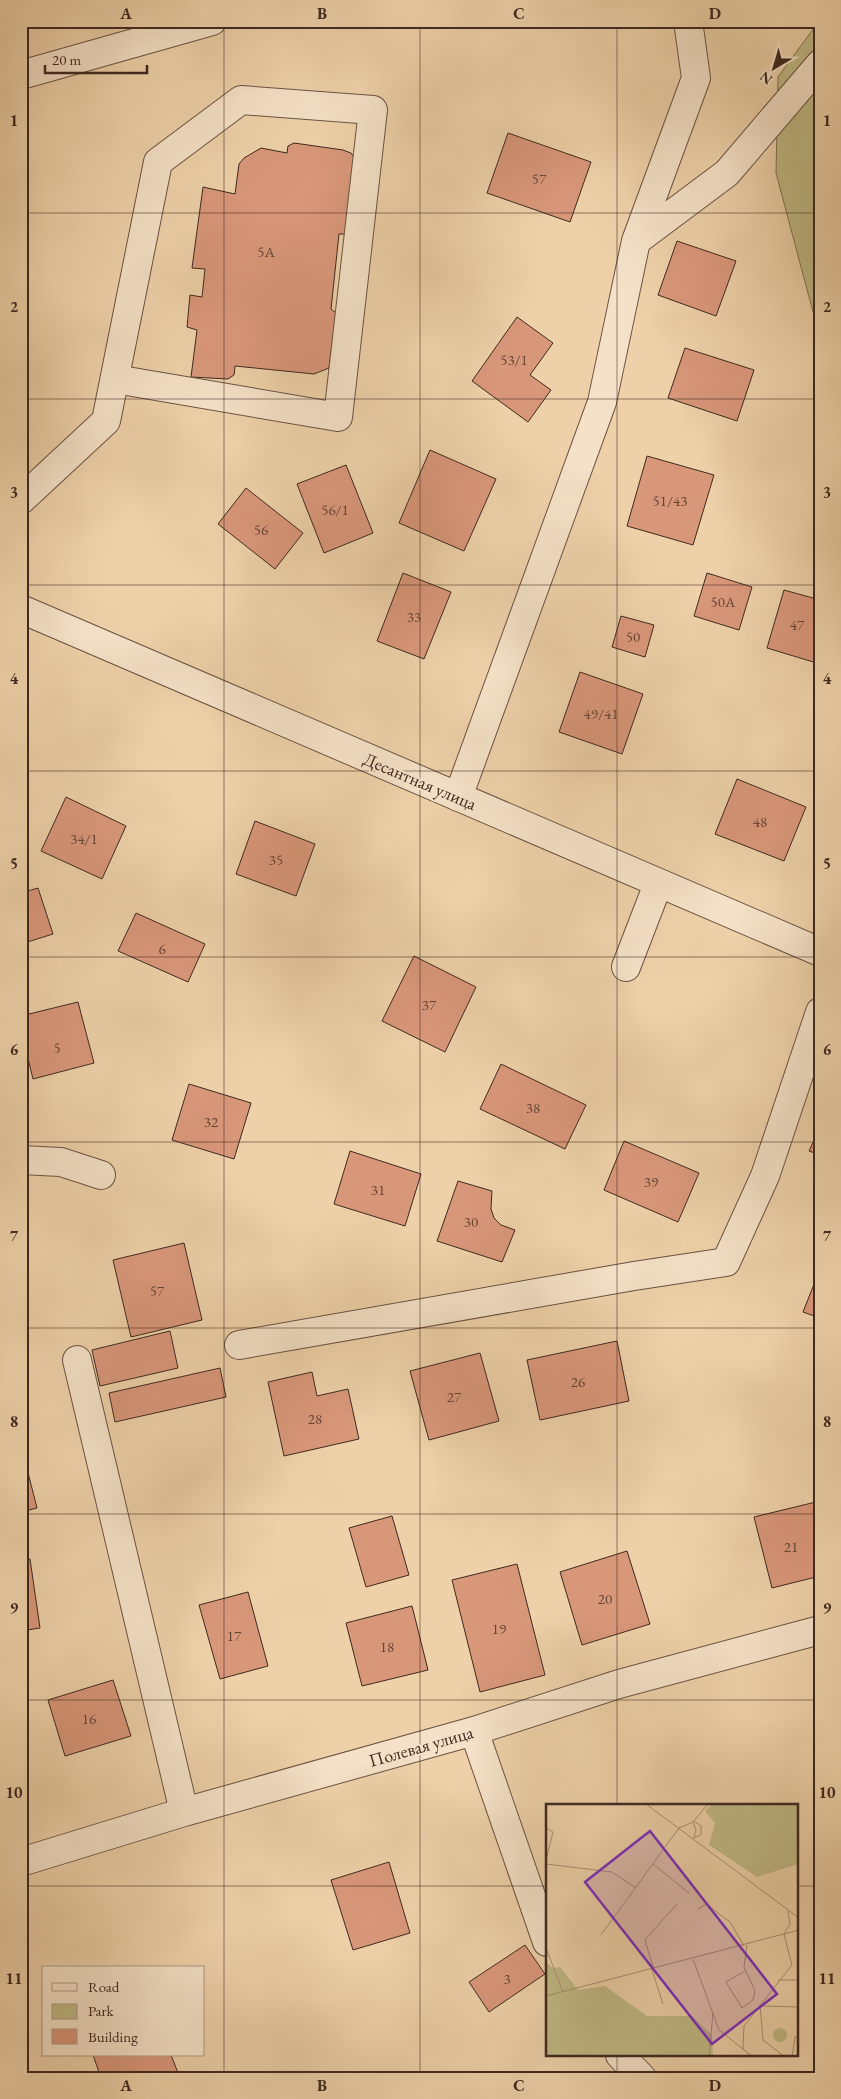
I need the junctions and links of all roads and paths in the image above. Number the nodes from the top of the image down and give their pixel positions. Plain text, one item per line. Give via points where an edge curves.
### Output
1 (688, 21) edge
2 (204, 23) edge
3 (820, 64) edge
4 (21, 75) edge
5 (636, 242) junction
6 (115, 379) junction
7 (21, 500) edge
8 (21, 609) edge
9 (458, 797) junction
10 (658, 884) junction
11 (820, 952) edge
12 (626, 967) dead end
13 (820, 1012) edge
14 (21, 1160) edge
15 (101, 1175) dead end
16 (239, 1346) dead end
17 (77, 1360) dead end
18 (820, 1630) edge
19 (474, 1731) junction
20 (184, 1812) junction
21 (21, 1862) edge
22 (546, 1939) edge
23 (621, 2056) edge
24 (642, 2078) edge

1 - 5 street via 696,78
2 - 4 street
3 - 5 street via 726,173
5 - 9 street via 602,402
6 - 6 street via 158,162 241,100 373,110 338,417
6 - 7 street via 106,421
8 - 9 street, Десантная улица
9 - 10 street, Десантная улица
10 - 11 street, Десантная улица
10 - 12 street
13 - 16 street via 766,1176 726,1262
14 - 15 street via 61,1162
17 - 20 street
18 - 19 street, Полевая улица via 619,1684
19 - 20 street, Полевая улица
19 - 22 street
20 - 21 street, Полевая улица
23 - 24 street

